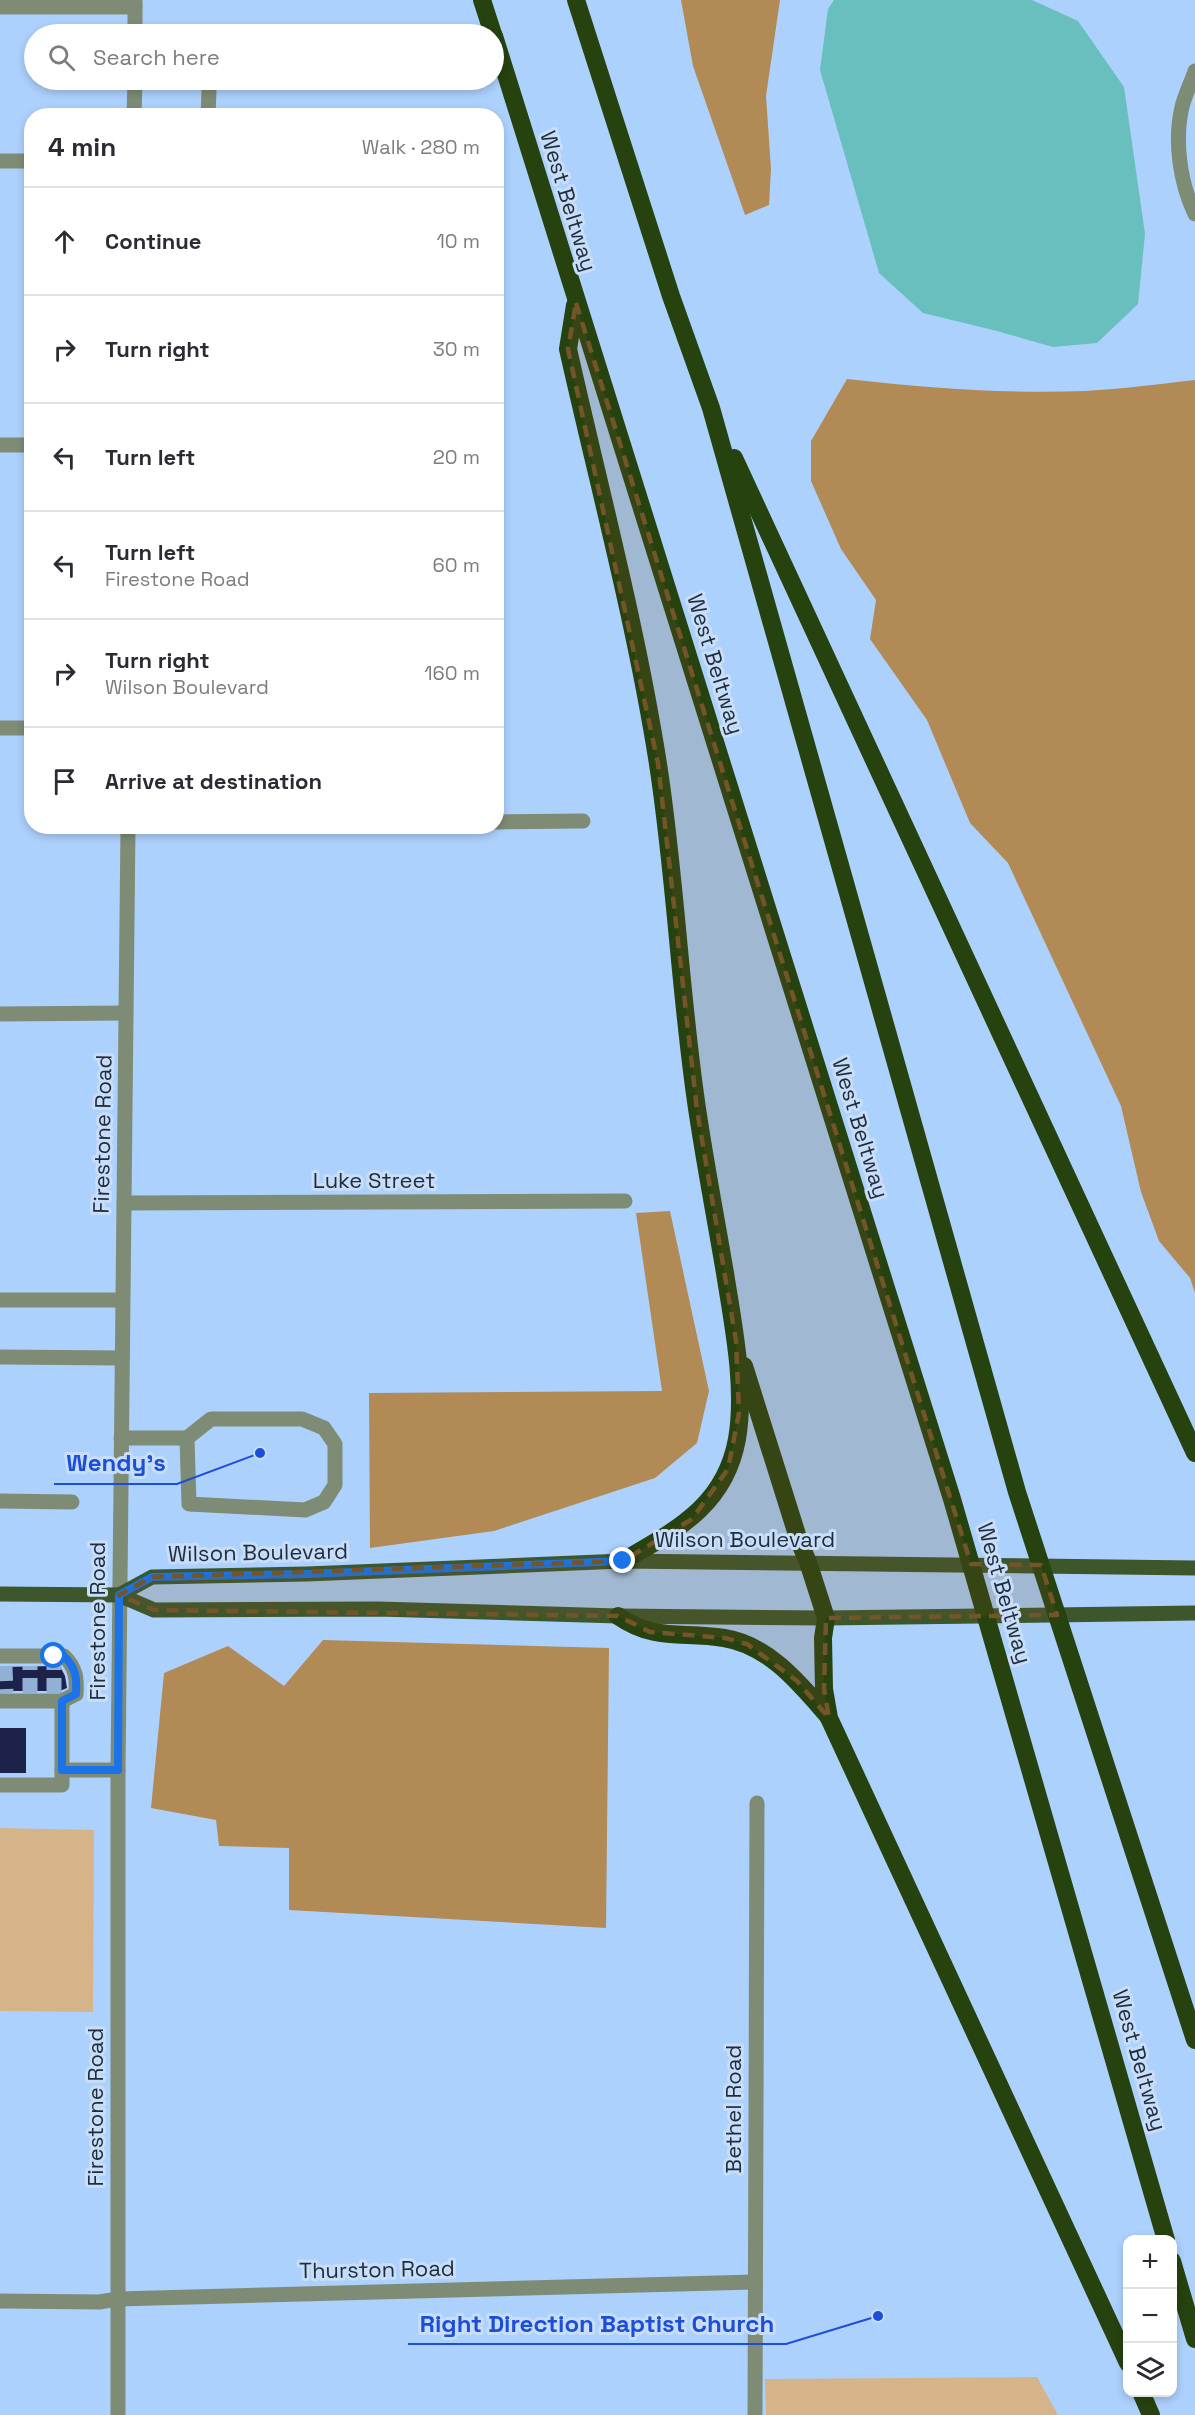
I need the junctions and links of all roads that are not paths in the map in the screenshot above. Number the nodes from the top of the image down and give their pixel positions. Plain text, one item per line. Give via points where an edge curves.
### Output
1 (482, 0) edge
2 (576, 0) edge
3 (135, 4) edge
4 (0, 7) edge
5 (135, 24) edge
6 (490, 24) edge
7 (504, 71) edge
8 (1195, 71) edge
9 (135, 90) edge
10 (209, 90) dead end
11 (134, 108) edge
12 (208, 108) edge
13 (0, 161) edge
14 (24, 161) edge
15 (1195, 214) edge
16 (576, 303) junction
17 (711, 408) junction
18 (24, 445) edge
19 (0, 446) edge
20 (0, 728) edge
21 (24, 728) edge
22 (583, 821) dead end
23 (504, 822) edge
24 (128, 834) edge
25 (126, 1013) junction
26 (0, 1014) edge
27 (625, 1201) dead end
28 (124, 1203) junction
29 (0, 1300) edge
30 (122, 1300) junction
31 (736, 1341) junction
32 (0, 1357) edge
33 (122, 1358) junction
34 (121, 1438) junction
35 (187, 1438) junction
36 (1195, 1453) edge
37 (0, 1501) edge
38 (72, 1502) dead end
39 (623, 1561) junction
40 (808, 1562) junction
41 (1195, 1568) edge
42 (0, 1594) edge
43 (119, 1595) junction
44 (1195, 1613) edge
45 (618, 1616) junction
46 (826, 1617) junction
47 (3, 1660) edge
48 (57, 1698) junction
49 (4, 1699) edge
50 (830, 1718) junction
51 (62, 1770) junction
52 (118, 1770) junction
53 (0, 1785) edge
54 (757, 1803) dead end
55 (1195, 2040) edge
56 (1165, 2235) edge
57 (1177, 2275) edge
58 (755, 2282) junction
59 (118, 2299) junction
60 (0, 2301) edge
61 (1195, 2339) edge
62 (1123, 2352) edge
63 (1143, 2397) edge
64 (118, 2415) edge
65 (755, 2415) edge
66 (1151, 2415) edge

1 - 6 highway, West Beltway
2 - 17 highway, West Beltway
3 - 4 street
3 - 5 street
7 - 16 highway, West Beltway
8 - 15 street via 1182,107 1179,144 1182,177
9 - 11 street
10 - 12 street
13 - 14 street
16 - 31 highway via 568,349 658,763 698,1110
16 - 56 highway, West Beltway via 952,1499
17 - 36 highway
17 - 55 highway, West Beltway via 1017,1491
18 - 19 street
20 - 21 street
22 - 23 street
24 - 25 street, Firestone Road
25 - 26 street
25 - 28 street, Firestone Road
27 - 28 street, Luke Street
28 - 30 street, Firestone Road
29 - 30 street
30 - 33 street, Firestone Road
31 - 39 highway via 739,1413 737,1440 728,1469 712,1497 692,1519
31 - 40 highway
32 - 33 street
33 - 34 street, Firestone Road
34 - 35 street
34 - 43 street, Firestone Road
35 - 35 street via 189,1504 305,1510 324,1502 335,1485 335,1444 324,1428 302,1419 212,1419
37 - 38 street
39 - 40 main road, Wilson Boulevard
39 - 43 main road, Wilson Boulevard via 152,1577
40 - 41 main road, Wilson Boulevard
40 - 46 highway
42 - 43 main road, Wilson Boulevard
43 - 45 main road, Wilson Boulevard via 154,1610 378,1609
43 - 52 street, Firestone Road
44 - 46 main road, Wilson Boulevard
45 - 46 main road, Wilson Boulevard
45 - 50 highway via 650,1632 725,1638 747,1644 797,1681
46 - 50 highway via 824,1689
47 - 48 street via 54,1661 64,1656 77,1676 76,1694
48 - 49 street
48 - 51 street
50 - 62 highway
51 - 52 street
51 - 53 street via 62,1785
52 - 59 street, Firestone Road
54 - 58 street, Bethel Road
57 - 61 highway
58 - 59 street, Thurston Road
58 - 65 street, Bethel Road
59 - 60 street, Thurston Road
59 - 64 street, Firestone Road
63 - 66 highway

